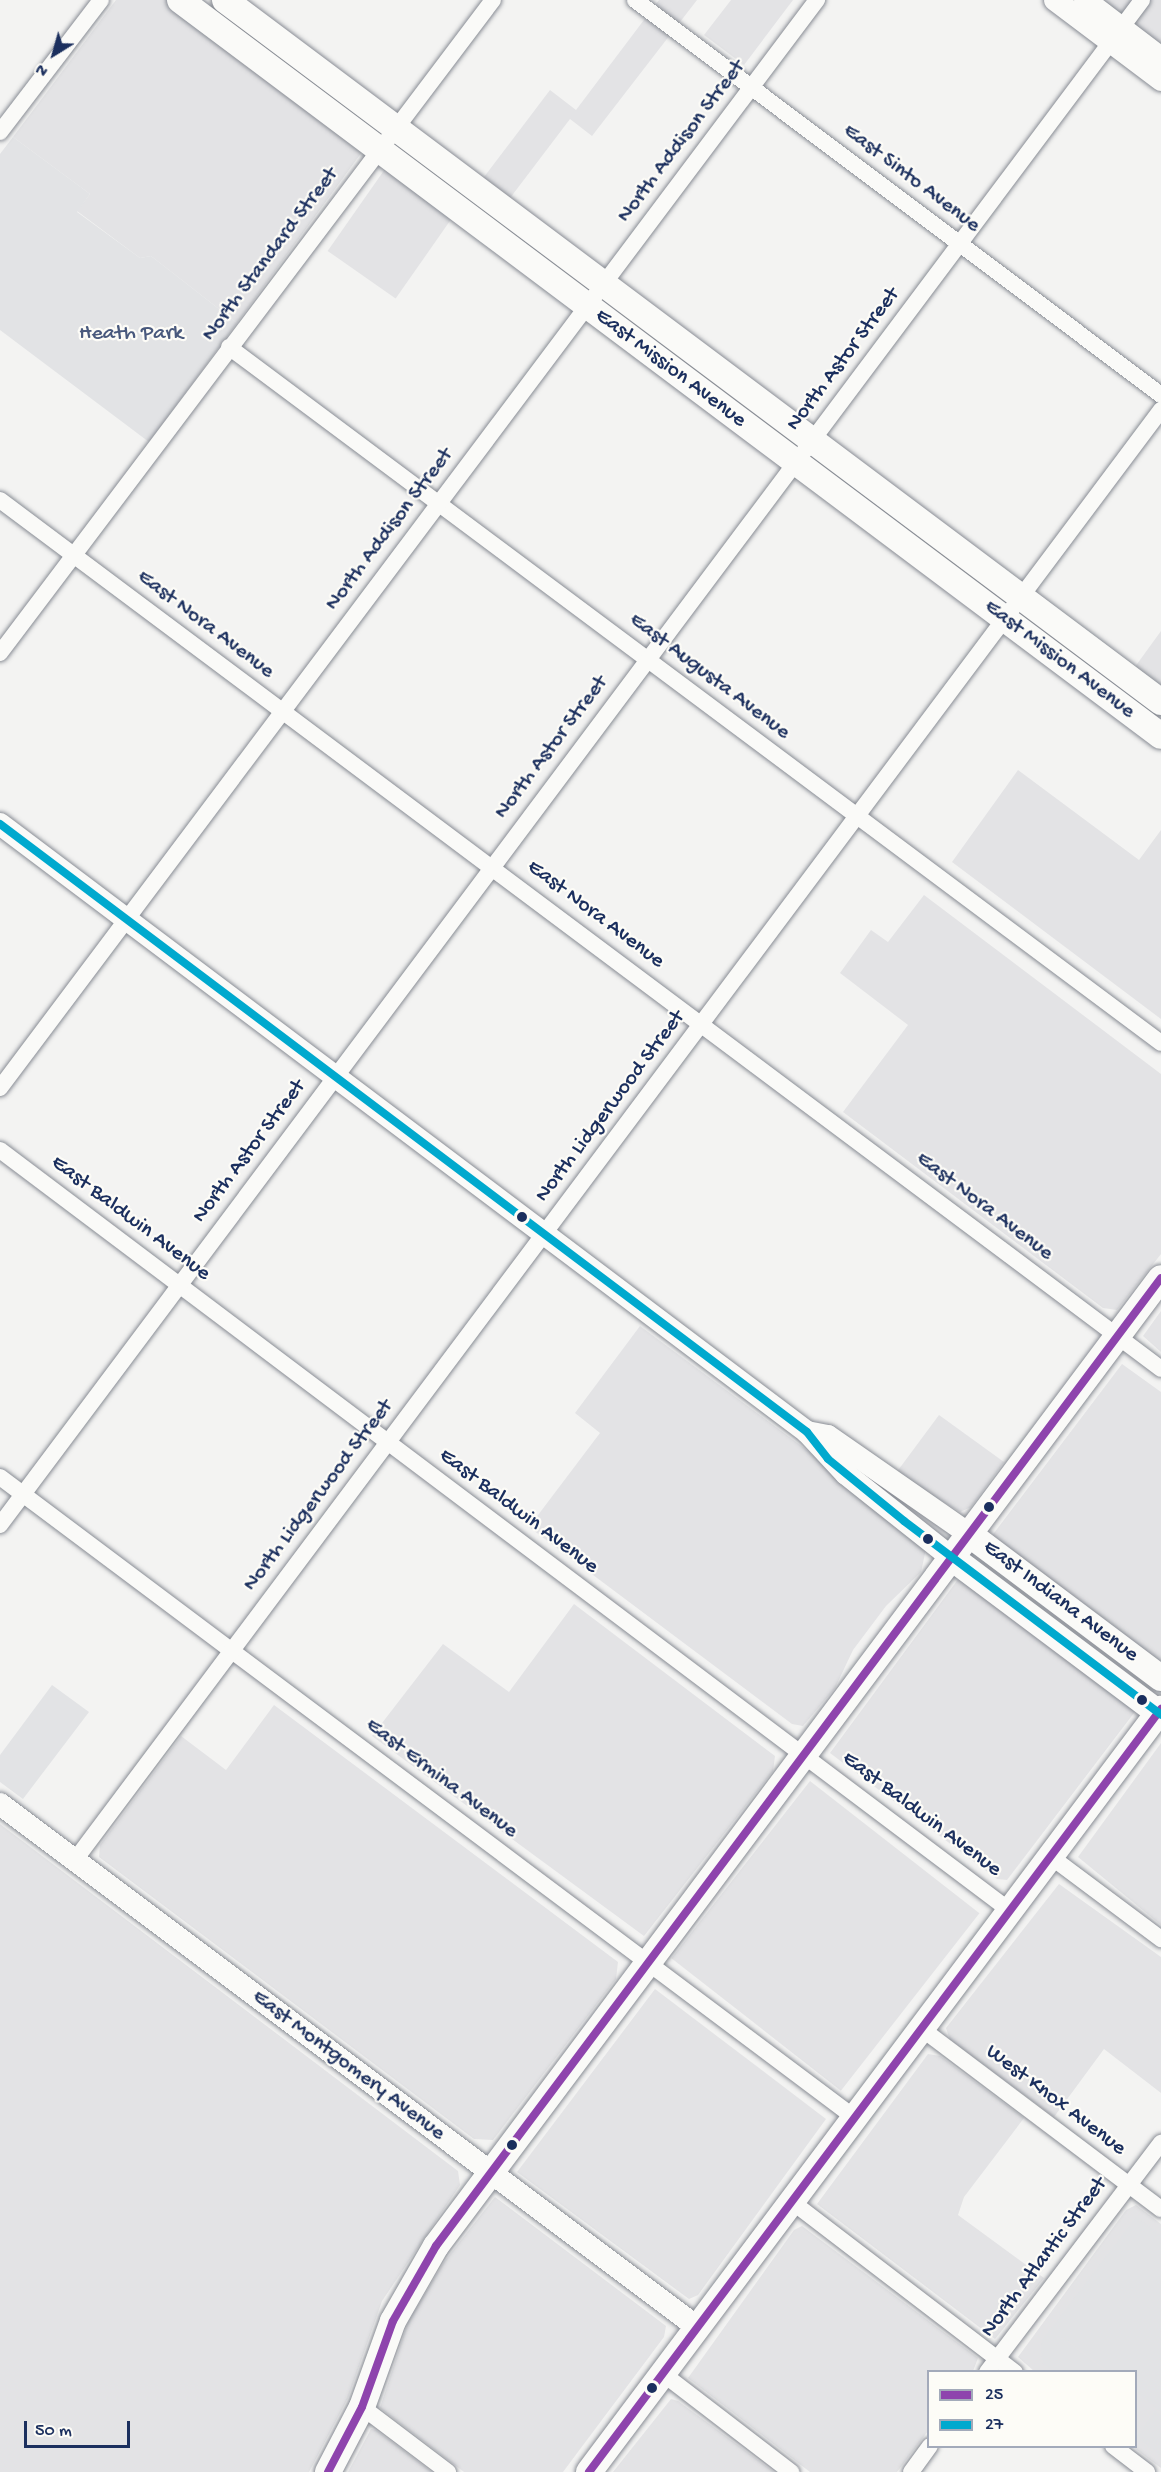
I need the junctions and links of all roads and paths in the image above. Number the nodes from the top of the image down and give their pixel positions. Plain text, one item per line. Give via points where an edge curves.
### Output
1 (100, 0) edge
2 (180, 0) edge
3 (225, 0) edge
4 (493, 0) edge
5 (635, 0) edge
6 (817, 0) edge
7 (1055, 0) edge
8 (1085, 0) edge
9 (1142, 0) edge
10 (1116, 35) junction
11 (1161, 58) edge
12 (1161, 80) edge
13 (752, 88) junction
14 (396, 127) junction
15 (0, 132) edge
16 (377, 150) junction
17 (959, 243) junction
18 (603, 284) junction
19 (586, 306) junction
20 (228, 348) junction
21 (1161, 395) edge
22 (1161, 410) edge
23 (814, 439) junction
24 (795, 462) junction
25 (0, 500) edge
26 (438, 504) junction
27 (74, 556) junction
28 (1021, 598) junction
29 (1005, 619) junction
30 (0, 653) edge
31 (647, 659) junction
32 (1161, 702) edge
33 (283, 711) junction
34 (1161, 736) edge
35 (857, 816) junction
36 (0, 824) edge
37 (491, 866) junction
38 (127, 919) junction
39 (702, 1023) junction
40 (1161, 1043) edge
41 (334, 1076) junction
42 (0, 1088) edge
43 (0, 1150) edge
44 (544, 1233) junction
45 (1161, 1278) edge
46 (179, 1284) junction
47 (1117, 1336) junction
48 (1161, 1369) edge
49 (807, 1432) junction
50 (388, 1442) junction
51 (0, 1476) edge
52 (24, 1494) junction
53 (0, 1525) edge
54 (969, 1534) junction
55 (952, 1558) junction
56 (232, 1650) junction
57 (1161, 1678) edge
58 (1160, 1712) edge
59 (804, 1755) junction
60 (0, 1804) edge
61 (1050, 1856) junction
62 (75, 1860) junction
63 (1009, 1910) junction
64 (1161, 1940) edge
65 (649, 1963) junction
66 (922, 2028) junction
67 (855, 2118) junction
68 (1161, 2143) edge
69 (490, 2172) junction
70 (1129, 2185) junction
71 (790, 2201) junction
72 (1161, 2209) edge
73 (697, 2327) junction
74 (992, 2365) edge
75 (1008, 2370) edge
76 (662, 2373) junction
77 (362, 2407) junction
78 (928, 2448) edge
79 (1116, 2448) edge
80 (328, 2472) edge
81 (448, 2472) edge
82 (589, 2472) edge
83 (791, 2472) edge
84 (910, 2472) edge
85 (1147, 2472) edge

1 - 15 street
2 - 16 main road, East Mission Avenue
3 - 14 main road, East Mission Avenue
4 - 14 street, North Standard Street
5 - 13 street, East Sinto Avenue
6 - 13 street, North Addison Street
7 - 10 main road
8 - 10 main road
9 - 10 street, North Astor Street
10 - 11 main road
10 - 12 main road
10 - 17 street, North Astor Street
13 - 17 street, East Sinto Avenue
13 - 18 street, North Addison Street
14 - 16 street, North Standard Street
14 - 18 main road, East Mission Avenue
16 - 19 main road, East Mission Avenue
16 - 20 street, North Standard Street
17 - 21 street, East Sinto Avenue
17 - 23 street, North Astor Street
18 - 19 street, North Addison Street
18 - 23 main road, East Mission Avenue
19 - 24 main road, East Mission Avenue
19 - 26 street, North Addison Street
20 - 26 street, East Augusta Avenue
20 - 27 street, North Standard Street
22 - 28 street, North Lidgerwood Street
23 - 24 street, North Astor Street
23 - 28 main road, East Mission Avenue
24 - 29 main road, East Mission Avenue
24 - 31 street, North Astor Street
25 - 27 street, East Nora Avenue
26 - 31 street, East Augusta Avenue
26 - 33 street, North Addison Street
27 - 30 street, North Standard Street
27 - 33 street, East Nora Avenue
28 - 29 street, North Lidgerwood Street
28 - 32 main road, East Mission Avenue
29 - 34 main road, East Mission Avenue
29 - 35 street, North Lidgerwood Street
31 - 35 street, East Augusta Avenue
31 - 37 street, North Astor Street
33 - 37 street, East Nora Avenue
33 - 38 street, North Addison Street
35 - 39 street, North Lidgerwood Street
35 - 40 street, East Augusta Avenue
36 - 38 main road, East Indiana Avenue
37 - 39 street, East Nora Avenue
37 - 41 street, North Astor Street
38 - 41 main road, East Indiana Avenue
38 - 42 street, North Addison Street
39 - 44 street, North Lidgerwood Street
39 - 47 street, East Nora Avenue
41 - 44 main road, East Indiana Avenue
41 - 46 street, North Astor Street
43 - 46 street, East Baldwin Avenue
44 - 49 main road, East Indiana Avenue
44 - 50 street, North Lidgerwood Street
45 - 47 main road
46 - 50 street, East Baldwin Avenue
46 - 52 street, North Astor Street
47 - 48 street, East Nora Avenue
47 - 54 main road
49 - 54 main road, East Indiana Avenue via 828,1436
49 - 55 main road, East Indiana Avenue via 846,1474
50 - 56 street, North Lidgerwood Street
50 - 59 street, East Baldwin Avenue
51 - 52 street, East Ermina Avenue
52 - 53 street, North Astor Street
52 - 56 street, East Ermina Avenue
54 - 55 main road
54 - 57 main road, East Indiana Avenue
55 - 58 main road, East Indiana Avenue
55 - 59 main road
56 - 62 street, North Lidgerwood Street
56 - 65 street, East Ermina Avenue
58 - 61 main road
59 - 63 street, East Baldwin Avenue
59 - 65 main road
60 - 62 main road, East Montgomery Avenue
61 - 63 main road
61 - 64 street
62 - 69 main road, East Montgomery Avenue
63 - 66 main road
65 - 67 street, East Ermina Avenue
65 - 69 main road
66 - 67 main road
66 - 70 street, West Knox Avenue
67 - 71 main road
68 - 70 street, North Atlantic Street
69 - 73 main road, East Montgomery Avenue
69 - 77 main road via 410,2286
70 - 72 street, West Knox Avenue
70 - 74 street, North Atlantic Street
71 - 73 main road
71 - 74 street
73 - 76 main road
74 - 75 street
76 - 82 main road
76 - 83 street
77 - 80 main road
77 - 81 street
78 - 84 street
79 - 85 street

